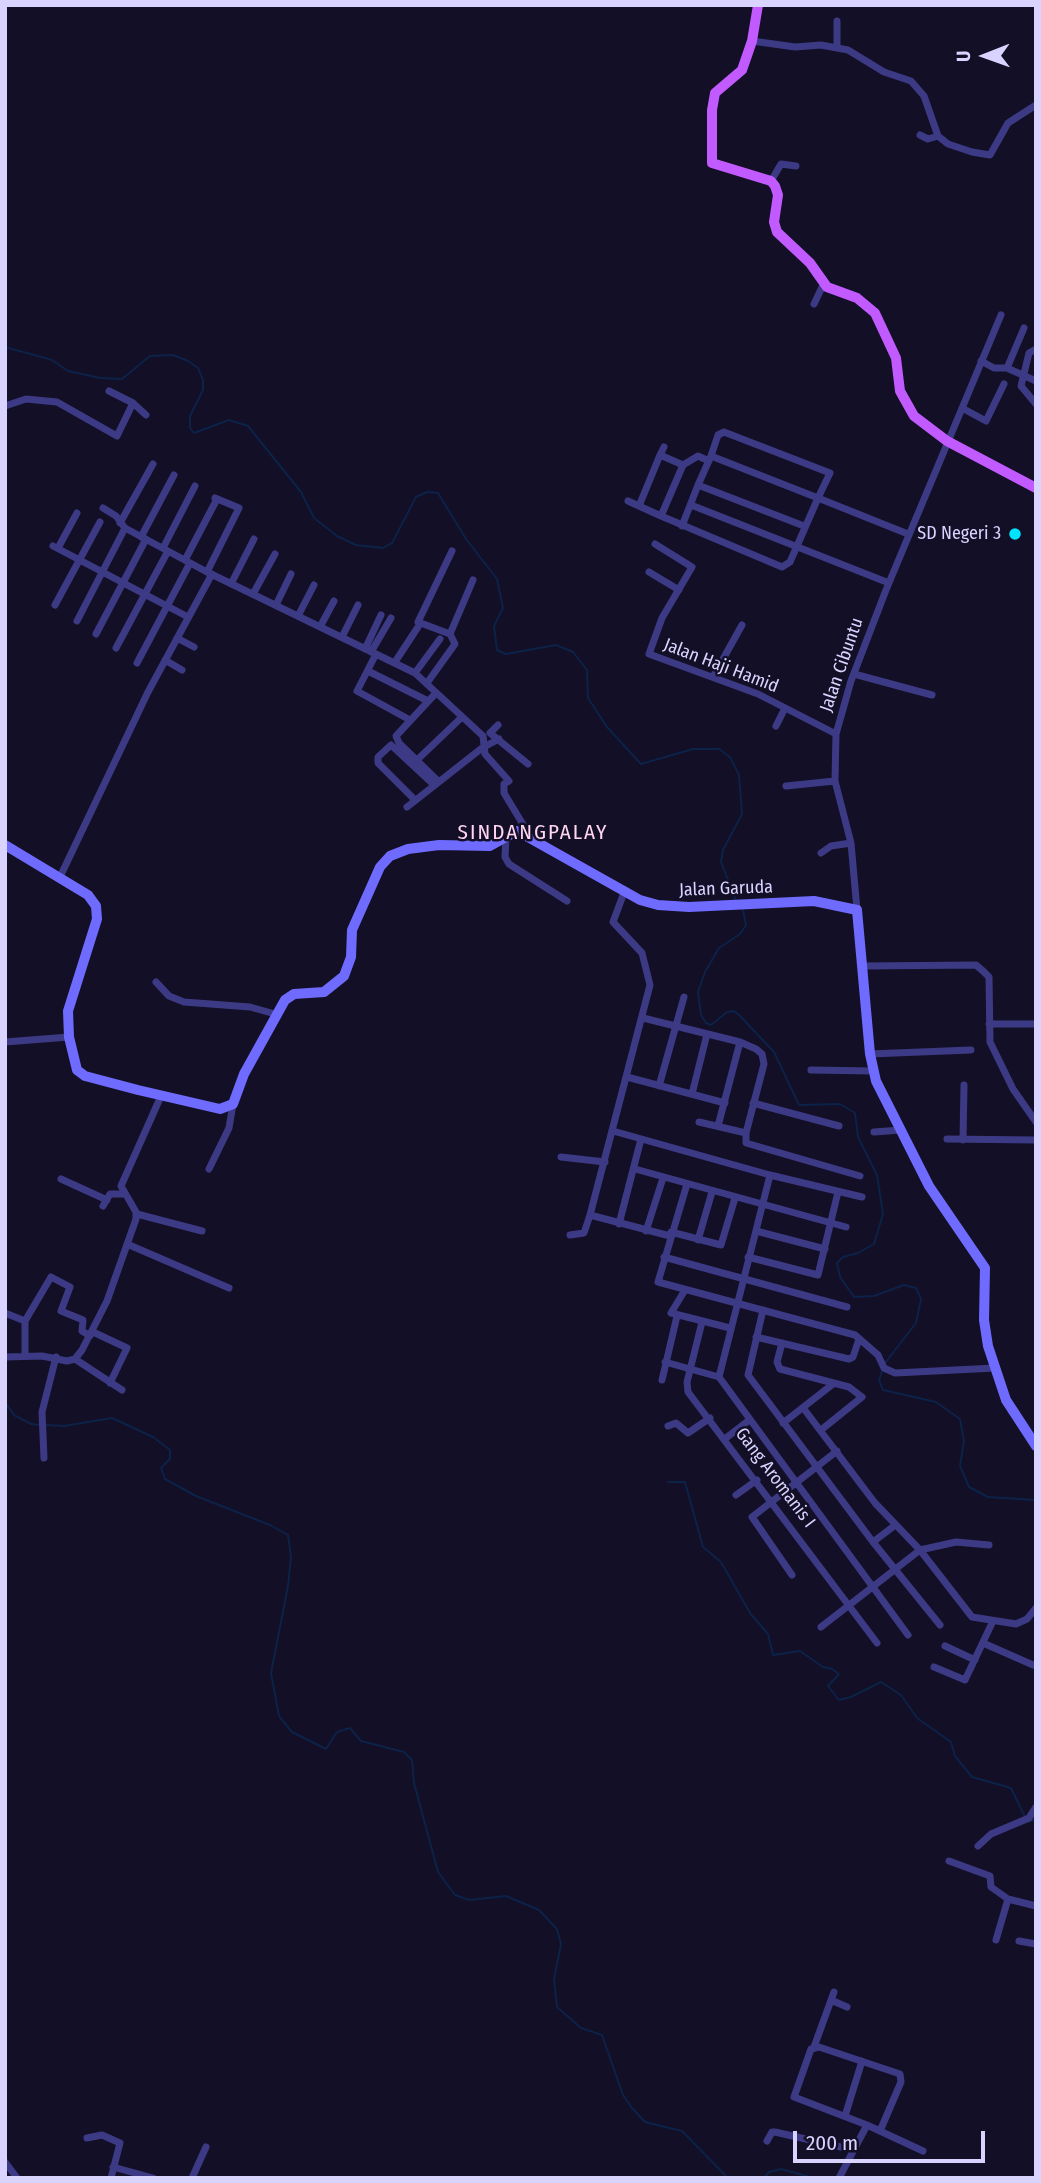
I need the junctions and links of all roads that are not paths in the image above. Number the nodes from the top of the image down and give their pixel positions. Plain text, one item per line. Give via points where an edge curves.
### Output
1 (758, 5) edge
2 (837, 21) dead end
3 (752, 41) junction
4 (837, 48) junction
5 (1036, 105) edge
6 (920, 135) dead end
7 (938, 136) junction
8 (796, 166) dead end
9 (771, 181) junction
10 (824, 283) junction
11 (814, 304) dead end
12 (1001, 315) dead end
13 (1024, 328) dead end
14 (1036, 349) edge
15 (981, 361) junction
16 (1007, 368) junction
17 (1025, 376) junction
18 (1036, 381) edge
19 (1004, 384) dead end
20 (109, 391) dead end
21 (133, 403) junction
22 (1036, 404) edge
23 (5, 407) edge
24 (962, 408) junction
25 (146, 415) dead end
26 (947, 441) junction
27 (710, 458) junction
28 (153, 464) dead end
29 (683, 465) junction
30 (174, 475) dead end
31 (698, 485) junction
32 (195, 486) dead end
33 (1036, 488) edge
34 (818, 498) junction
35 (628, 501) dead end
36 (691, 505) junction
37 (639, 506) junction
38 (103, 508) dead end
39 (77, 513) dead end
40 (661, 516) junction
41 (100, 522) dead end
42 (122, 525) junction
43 (682, 526) junction
44 (804, 527) junction
45 (908, 534) junction
46 (144, 538) junction
47 (254, 540) dead end
48 (655, 544) dead end
49 (796, 547) junction
50 (165, 550) junction
51 (452, 551) dead end
52 (275, 554) dead end
53 (80, 561) junction
54 (188, 562) junction
55 (102, 572) junction
56 (649, 572) dead end
57 (209, 573) junction
58 (291, 574) dead end
59 (473, 580) dead end
60 (889, 583) junction
61 (123, 584) junction
62 (231, 584) junction
63 (314, 585) dead end
64 (679, 590) junction
65 (145, 594) junction
66 (253, 594) junction
67 (334, 601) dead end
68 (55, 605) dead end
69 (276, 605) junction
70 (358, 605) dead end
71 (168, 606) junction
72 (381, 615) dead end
73 (298, 616) junction
74 (188, 617) junction
75 (391, 618) dead end
76 (77, 621) dead end
77 (742, 625) dead end
78 (320, 627) junction
79 (418, 627) dead end
80 (96, 634) dead end
81 (450, 634) junction
82 (342, 637) junction
83 (177, 638) junction
84 (440, 639) dead end
85 (194, 647) dead end
86 (116, 648) dead end
87 (370, 652) junction
88 (165, 660) junction
89 (137, 663) dead end
90 (395, 663) junction
91 (182, 670) dead end
92 (368, 671) junction
93 (415, 673) junction
94 (854, 674) junction
95 (713, 677) junction
96 (427, 684) junction
97 (436, 692) junction
98 (932, 695) dead end
99 (428, 702) junction
100 (785, 708) junction
101 (462, 717) junction
102 (410, 720) junction
103 (498, 725) dead end
104 (776, 726) dead end
105 (836, 734) junction
106 (499, 739) junction
107 (482, 748) junction
108 (417, 760) junction
109 (528, 765) dead end
110 (835, 781) junction
111 (436, 783) junction
112 (786, 786) dead end
113 (415, 800) junction
114 (407, 807) dead end
115 (530, 836) junction
116 (506, 837) junction
117 (851, 843) junction
118 (5, 845) edge
119 (821, 853) dead end
120 (60, 877) junction
121 (625, 890) junction
122 (567, 901) dead end
123 (857, 910) junction
124 (863, 966) junction
125 (156, 982) dead end
126 (684, 997) dead end
127 (275, 1014) junction
128 (643, 1018) junction
129 (989, 1024) junction
130 (1036, 1024) edge
131 (676, 1026) junction
132 (707, 1034) junction
133 (69, 1037) junction
134 (5, 1042) edge
135 (740, 1042) junction
136 (971, 1050) dead end
137 (870, 1054) junction
138 (811, 1070) dead end
139 (873, 1071) junction
140 (627, 1077) junction
141 (964, 1085) dead end
142 (659, 1086) junction
143 (692, 1094) junction
144 (161, 1096) junction
145 (725, 1103) junction
146 (753, 1103) junction
147 (233, 1104) junction
148 (699, 1122) dead end
149 (1036, 1122) edge
150 (719, 1126) junction
151 (839, 1126) dead end
152 (901, 1130) junction
153 (613, 1131) junction
154 (874, 1132) dead end
155 (746, 1133) junction
156 (641, 1139) junction
157 (947, 1139) dead end
158 (963, 1140) junction
159 (1036, 1140) edge
160 (561, 1157) dead end
161 (605, 1163) junction
162 (209, 1169) dead end
163 (635, 1169) junction
164 (770, 1175) junction
165 (860, 1176) dead end
166 (663, 1178) junction
167 (61, 1179) dead end
168 (687, 1184) junction
169 (712, 1192) junction
170 (838, 1192) junction
171 (124, 1194) junction
172 (735, 1198) junction
173 (862, 1198) dead end
174 (763, 1205) junction
175 (137, 1214) junction
176 (590, 1215) junction
177 (832, 1222) junction
178 (619, 1224) junction
179 (846, 1227) dead end
180 (202, 1231) dead end
181 (646, 1231) junction
182 (756, 1231) junction
183 (670, 1234) junction
184 (570, 1235) dead end
185 (698, 1240) junction
186 (128, 1244) junction
187 (825, 1249) junction
188 (664, 1257) junction
189 (748, 1257) junction
190 (742, 1278) junction
191 (229, 1288) dead end
192 (685, 1290) junction
193 (737, 1302) junction
194 (847, 1307) dead end
195 (763, 1310) junction
196 (5, 1313) edge
197 (677, 1316) junction
198 (25, 1321) junction
199 (702, 1322) junction
200 (730, 1328) junction
201 (91, 1334) junction
202 (756, 1337) junction
203 (859, 1339) junction
204 (782, 1343) junction
205 (25, 1355) junction
206 (5, 1357) edge
207 (56, 1357) junction
208 (75, 1359) junction
209 (665, 1362) junction
210 (995, 1368) junction
211 (690, 1369) junction
212 (719, 1377) junction
213 (662, 1380) dead end
214 (110, 1383) junction
215 (833, 1384) junction
216 (122, 1390) dead end
217 (804, 1409) junction
218 (709, 1418) junction
219 (748, 1420) junction
220 (783, 1423) junction
221 (668, 1426) dead end
222 (821, 1430) junction
223 (726, 1438) junction
224 (1036, 1446) edge
225 (838, 1451) junction
226 (44, 1458) dead end
227 (816, 1467) junction
228 (757, 1480) junction
229 (795, 1484) junction
230 (736, 1495) dead end
231 (772, 1501) junction
232 (894, 1526) junction
233 (873, 1542) junction
234 (989, 1545) dead end
235 (920, 1550) junction
236 (896, 1568) junction
237 (792, 1575) dead end
238 (872, 1586) junction
239 (850, 1605) junction
240 (1036, 1608) edge
241 (993, 1621) junction
242 (940, 1625) dead end
243 (821, 1627) dead end
244 (908, 1635) dead end
245 (877, 1643) dead end
246 (983, 1643) junction
247 (945, 1646) dead end
248 (975, 1660) junction
249 (1033, 1665) dead end
250 (934, 1667) dead end
251 (1036, 1807) edge
252 (978, 1846) dead end
253 (949, 1861) dead end
254 (1008, 1899) junction
255 (1036, 1906) edge
256 (996, 1940) dead end
257 (1019, 1941) dead end
258 (1036, 1944) edge
259 (848, 2007) dead end
260 (814, 2047) junction
261 (862, 2061) junction
262 (845, 2116) junction
263 (867, 2125) junction
264 (880, 2130) junction
265 (87, 2138) dead end
266 (767, 2141) dead end
267 (206, 2147) dead end
268 (854, 2150) junction
269 (923, 2151) dead end
270 (5, 2162) edge
271 (113, 2166) junction
272 (17, 2178) edge
273 (111, 2178) edge
274 (153, 2178) edge
275 (192, 2178) edge
276 (839, 2178) edge

1 - 3 main road
2 - 4 street
3 - 4 street
3 - 9 main road via 741,72 715,93 710,159 716,166
4 - 7 street via 915,83
5 - 7 street via 1008,123 990,155 953,146
6 - 7 street
8 - 9 street via 781,164
9 - 10 main road via 778,191 777,232
10 - 11 street
10 - 26 main road via 857,298 875,313 896,358 902,396 915,416
12 - 15 street, Jalan Cibuntu
13 - 16 street
14 - 17 street via 1029,353
15 - 16 street
15 - 24 street, Jalan Cibuntu
16 - 17 street
17 - 18 street
17 - 22 street via 1021,387
19 - 24 street via 986,421
20 - 21 street
21 - 23 street via 117,436 57,402 26,399
21 - 25 street
24 - 26 street, Jalan Cibuntu
26 - 33 main road
26 - 45 street, Jalan Cibuntu
27 - 29 street via 698,456
27 - 31 street
27 - 34 street
27 - 34 street via 718,435 724,432 830,473
28 - 42 street
29 - 37 street via 662,451
29 - 40 street
30 - 46 street
31 - 36 street
31 - 44 street
32 - 50 street
34 - 44 street
34 - 45 street
35 - 37 street
36 - 43 street
36 - 49 street
37 - 40 street
38 - 42 street
39 - 53 street via 56,547
40 - 43 street
41 - 53 street
42 - 46 street
42 - 55 street
43 - 49 street via 782,567 790,562
44 - 49 street
45 - 60 street, Jalan Cibuntu
46 - 50 street
46 - 61 street
47 - 62 street
48 - 64 street, Jalan Haji Hamid via 692,565
49 - 60 street
50 - 54 street
50 - 65 street
51 - 81 street via 418,622
52 - 66 street
53 - 55 street
53 - 68 street
54 - 57 street
54 - 57 street via 216,498 239,508
54 - 71 street
55 - 61 street
55 - 76 street
56 - 64 street
57 - 62 street
57 - 74 street
58 - 69 street
59 - 81 street
60 - 94 street, Jalan Cibuntu
61 - 65 street
61 - 80 street
62 - 66 street
63 - 73 street
64 - 95 street, Jalan Haji Hamid via 662,618 649,654
65 - 71 street
65 - 86 street
66 - 69 street
67 - 78 street
69 - 73 street
70 - 82 street
71 - 74 street
71 - 89 street
72 - 87 street
73 - 78 street
74 - 83 street
75 - 87 street
77 - 95 street
78 - 82 street
79 - 90 street
81 - 96 street via 456,644
82 - 87 street
83 - 85 street
83 - 88 street
84 - 93 street
87 - 90 street
87 - 92 street
88 - 91 street
88 - 120 street
90 - 93 street
92 - 99 street
92 - 102 street via 359,694
93 - 96 street
94 - 98 street
94 - 105 street, Jalan Cibuntu
95 - 100 street, Jalan Haji Hamid
96 - 97 street
97 - 99 street
97 - 101 street
99 - 102 street
100 - 104 street
100 - 105 street, Jalan Haji Hamid
101 - 107 street via 483,736
101 - 108 street
102 - 108 street via 397,733 397,740
103 - 106 street via 490,733
105 - 110 street, Jalan Cibuntu
106 - 107 street
106 - 109 street
107 - 111 street
107 - 115 street via 509,781 504,793
108 - 111 street
110 - 112 street
110 - 117 street, Jalan Cibuntu
111 - 113 street
111 - 113 street via 391,745 377,763
113 - 114 street
115 - 116 street via 515,831
115 - 121 street, Jalan Garuda
116 - 122 street via 509,864
116 - 127 street via 490,846 425,846 390,856 380,867 352,930 351,957 344,976 319,994 291,995
117 - 119 street
117 - 123 street, Jalan Cibuntu
118 - 120 street
120 - 133 street via 88,895 97,912 70,1001
121 - 123 street, Jalan Garuda via 640,900 669,907 806,901
121 - 128 street via 612,922 637,946 648,969 650,985
123 - 124 street
124 - 129 street via 976,965 989,977
124 - 137 street
125 - 127 street via 169,996 184,1002 250,1007
126 - 131 street
127 - 147 street
128 - 131 street
128 - 140 street
129 - 130 street
129 - 149 street via 992,1049
131 - 132 street
131 - 142 street
132 - 135 street
132 - 143 street
133 - 134 street
133 - 144 street via 80,1074
135 - 145 street
135 - 146 street via 756,1049 764,1059
136 - 137 street
137 - 139 street
138 - 139 street
139 - 152 street
140 - 142 street
140 - 153 street
141 - 158 street
142 - 143 street
143 - 145 street
144 - 147 street via 215,1108
144 - 171 street via 122,1181
145 - 150 street
146 - 151 street
146 - 155 street
147 - 162 street via 229,1128
148 - 150 street
150 - 155 street
152 - 154 street
152 - 210 street via 929,1186 985,1268 985,1331
153 - 156 street
153 - 161 street
155 - 165 street via 748,1145
156 - 163 street
156 - 164 street
157 - 158 street
158 - 159 street
160 - 161 street
161 - 176 street
163 - 166 street
163 - 178 street
164 - 170 street
164 - 174 street
166 - 168 street
166 - 181 street
167 - 171 street via 105,1203 111,1193
168 - 169 street
168 - 183 street
169 - 172 street
169 - 185 street
170 - 173 street
170 - 177 street
171 - 175 street
172 - 174 street
172 - 185 street via 721,1245
174 - 177 street
174 - 182 street
175 - 180 street
175 - 186 street
176 - 178 street
176 - 184 street via 585,1232
177 - 179 street
177 - 187 street
178 - 181 street
181 - 183 street
182 - 187 street
182 - 189 street
183 - 185 street
183 - 188 street
186 - 191 street
186 - 201 street
187 - 189 street via 816,1276
188 - 190 street
188 - 192 street via 657,1282
189 - 190 street
190 - 193 street
190 - 194 street
192 - 193 street
192 - 197 street via 671,1311
193 - 195 street
193 - 200 street
195 - 202 street
195 - 203 street
196 - 198 street
197 - 199 street
197 - 209 street
198 - 201 street via 51,1277 70,1287 61,1311 83,1320 82,1331
198 - 205 street
199 - 200 street
199 - 211 street, Gang Aromanis I
200 - 212 street
201 - 208 street
201 - 214 street via 127,1349
202 - 204 street
202 - 220 street via 748,1375
203 - 204 street via 850,1359
203 - 210 street via 878,1355 884,1368 895,1373
204 - 215 street via 780,1368
205 - 206 street
205 - 207 street
207 - 208 street
207 - 226 street via 42,1412
208 - 214 street
209 - 211 street
209 - 213 street
210 - 224 street via 1006,1400
211 - 212 street
211 - 218 street, Gang Aromanis I via 687,1389
212 - 219 street
214 - 216 street
215 - 217 street
215 - 222 street via 849,1387 862,1399
217 - 220 street
217 - 222 street
218 - 221 street via 687,1433 676,1423
218 - 223 street, Gang Aromanis I
219 - 223 street
219 - 229 street
220 - 227 street
222 - 225 street
223 - 228 street, Gang Aromanis I
225 - 227 street
225 - 232 street
227 - 229 street
227 - 233 street
228 - 230 street
228 - 231 street, Gang Aromanis I
229 - 231 street
229 - 238 street
231 - 237 street via 752,1519
231 - 239 street, Gang Aromanis I
232 - 233 street
232 - 235 street
233 - 236 street
234 - 235 street via 960,1541
235 - 236 street
235 - 241 street via 972,1617
236 - 238 street
236 - 242 street
238 - 239 street
238 - 244 street
239 - 243 street
239 - 245 street, Gang Aromanis I
240 - 241 street via 1020,1623
241 - 246 street
246 - 248 street
246 - 249 street
247 - 248 street
248 - 250 street via 965,1680
251 - 252 street via 1025,1820 991,1834
253 - 254 street via 990,1876 991,1887
254 - 255 street
254 - 256 street
257 - 258 street
259 - 260 street via 833,1996
260 - 261 street
260 - 262 street via 794,2097
261 - 262 street
261 - 264 street via 894,2071 901,2079
262 - 263 street
263 - 264 street
263 - 268 street
264 - 269 street
265 - 271 street via 102,2135 120,2143
266 - 268 street via 775,2132
267 - 275 street
268 - 276 street
270 - 272 street
271 - 273 street
271 - 274 street

